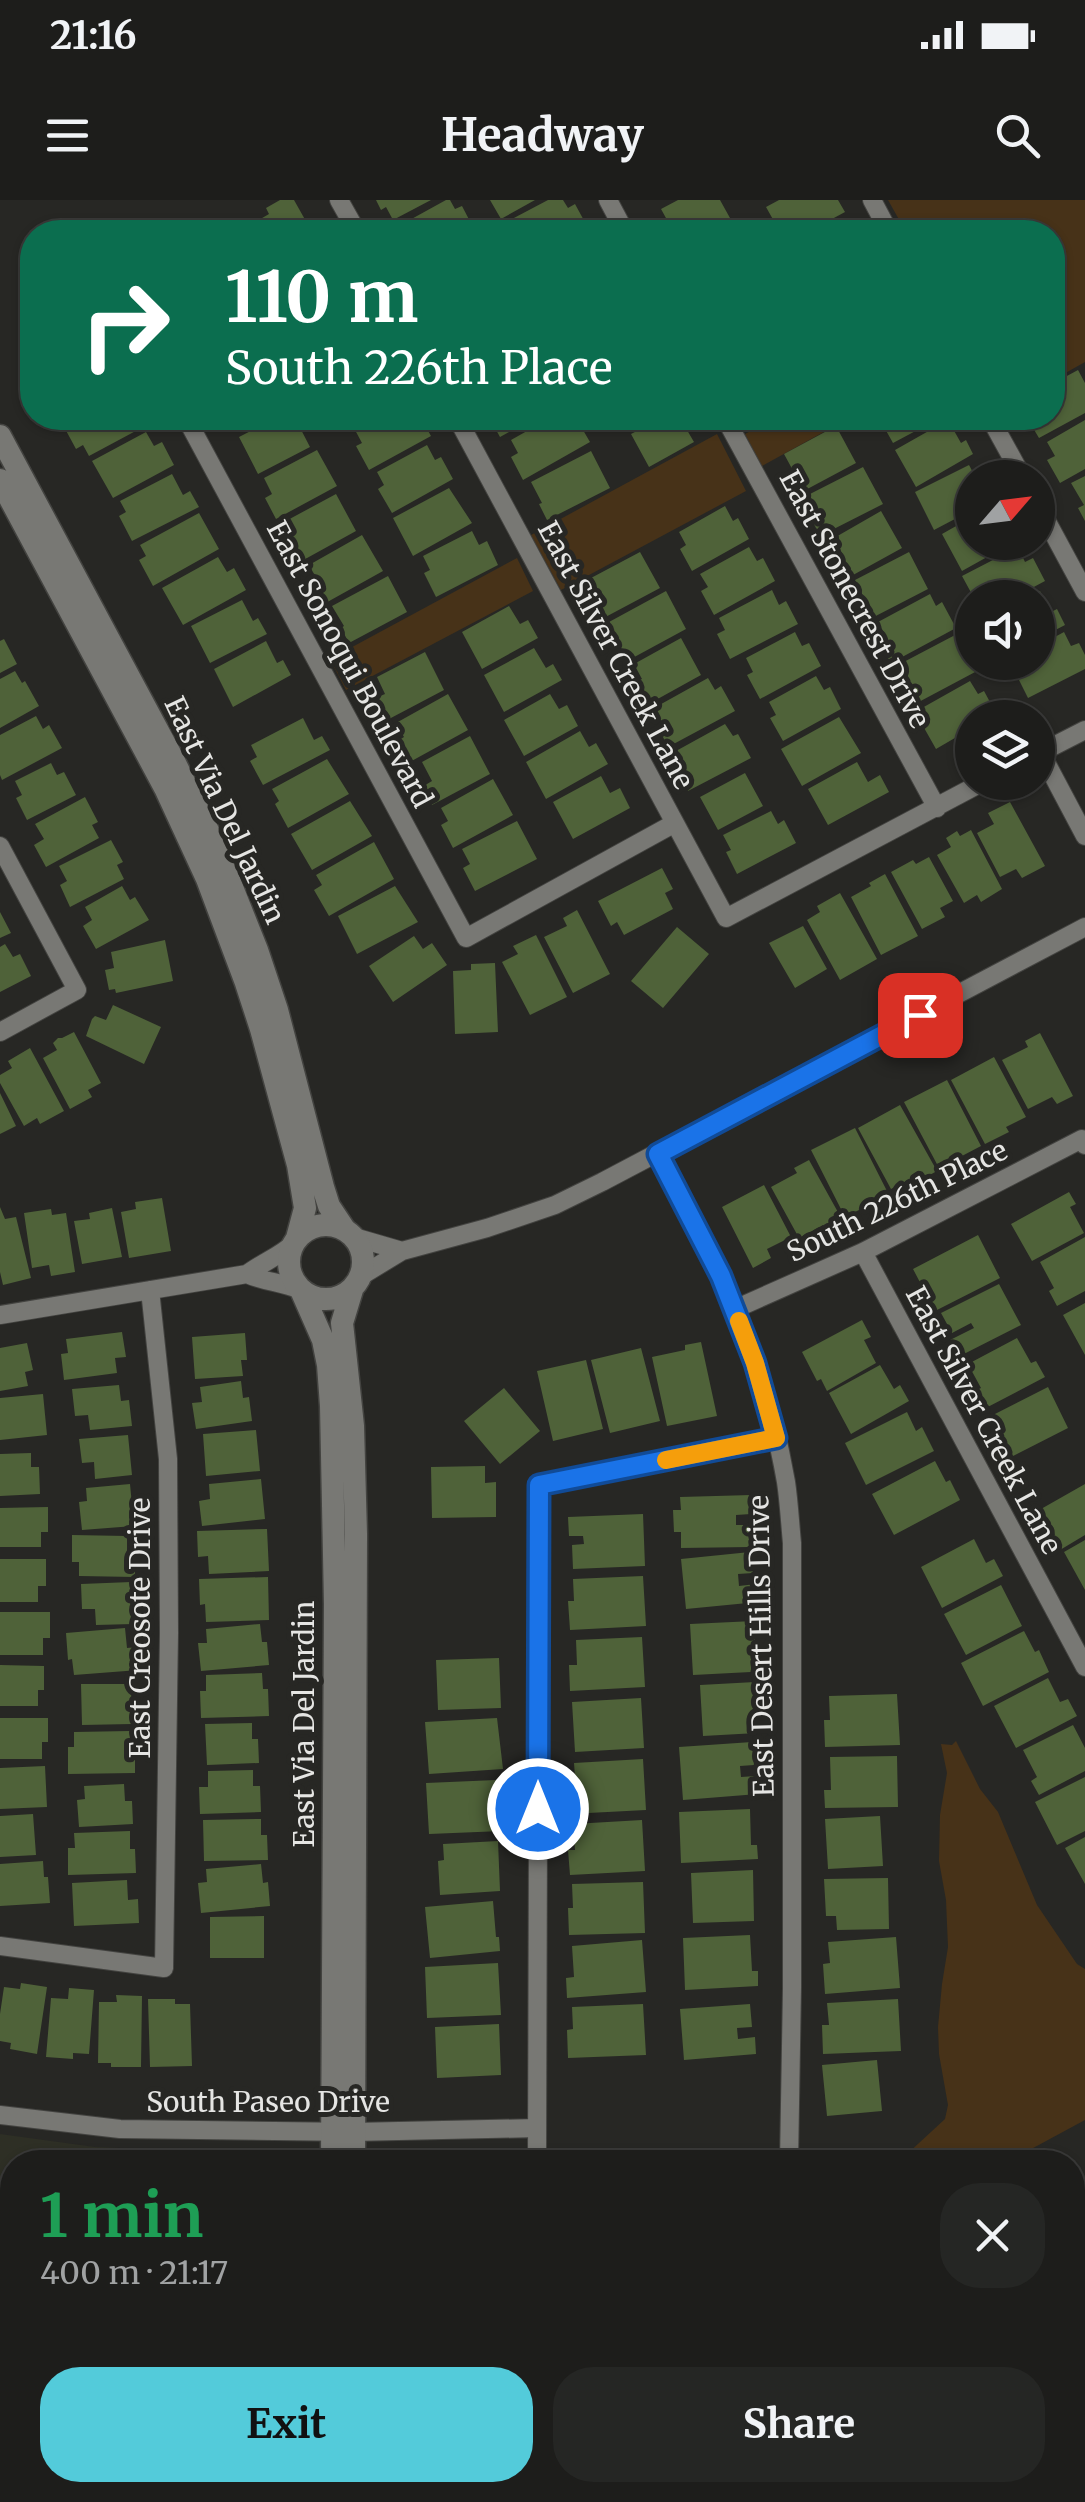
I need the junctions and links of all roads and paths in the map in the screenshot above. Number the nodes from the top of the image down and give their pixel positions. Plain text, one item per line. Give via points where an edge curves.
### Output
1 (192, 430) edge
2 (464, 430) edge
3 (732, 430) edge
4 (997, 430) edge
5 (0, 436) edge
6 (1013, 460) edge
7 (0, 480) edge
8 (1055, 536) edge
9 (1085, 592) edge
10 (1085, 730) edge
11 (1055, 746) edge
12 (1055, 783) edge
13 (955, 798) edge
14 (937, 808) junction
15 (674, 823) junction
16 (1085, 836) edge
17 (0, 846) edge
18 (1085, 928) edge
19 (0, 1032) edge
20 (1084, 1142) edge
21 (658, 1154) junction
22 (349, 1233) junction
23 (296, 1240) junction
24 (402, 1252) junction
25 (863, 1252) junction
26 (247, 1274) junction
27 (356, 1283) junction
28 (150, 1290) junction
29 (301, 1290) junction
30 (735, 1309) junction
31 (0, 1314) edge
32 (776, 1438) junction
33 (1085, 1667) edge
34 (0, 1946) edge
35 (0, 2115) edge
36 (537, 2128) junction
37 (343, 2131) junction
38 (336, 2150) edge
39 (350, 2150) edge
40 (536, 2150) edge
41 (789, 2150) edge

1 - 15 street, East Sonoqui Boulevard via 466,938
2 - 15 street, East Silver Creek Lane
3 - 14 street, East Stonecrest Drive
4 - 6 street
5 - 22 street, East Via Del Jardin via 216,847 277,1010 323,1188
7 - 23 street, East Via Del Jardin via 207,880 256,1014 298,1165 305,1208
8 - 9 street
10 - 11 street
12 - 16 street
13 - 14 street
14 - 15 street, East Silver Creek Lane via 726,918
17 - 19 street via 76,990
18 - 21 street
20 - 25 street, South 226th Place
21 - 24 street via 555,1205
21 - 30 street, East Desert Hills Drive
22 - 23 street via 314,1226
22 - 24 street
22 - 27 street via 363,1255
23 - 26 street
23 - 29 street via 289,1267
24 - 27 street
25 - 30 street, South 226th Place
25 - 33 street, East Silver Creek Lane
26 - 28 street
26 - 29 street
27 - 29 street via 332,1300
27 - 37 street, East Via Del Jardin via 342,1323 356,1534
28 - 31 street
28 - 34 street, East Creosote Drive via 168,1459 164,1968
29 - 37 street, East Via Del Jardin via 322,1340 331,1406
30 - 32 street, East Desert Hills Drive
32 - 36 street via 539,1485
32 - 41 street, East Desert Hills Drive via 792,1544
35 - 37 street, South Paseo Drive via 120,2129
36 - 37 street, South Paseo Drive
36 - 40 street
37 - 38 street, East Via Del Jardin
37 - 39 street, East Via Del Jardin

